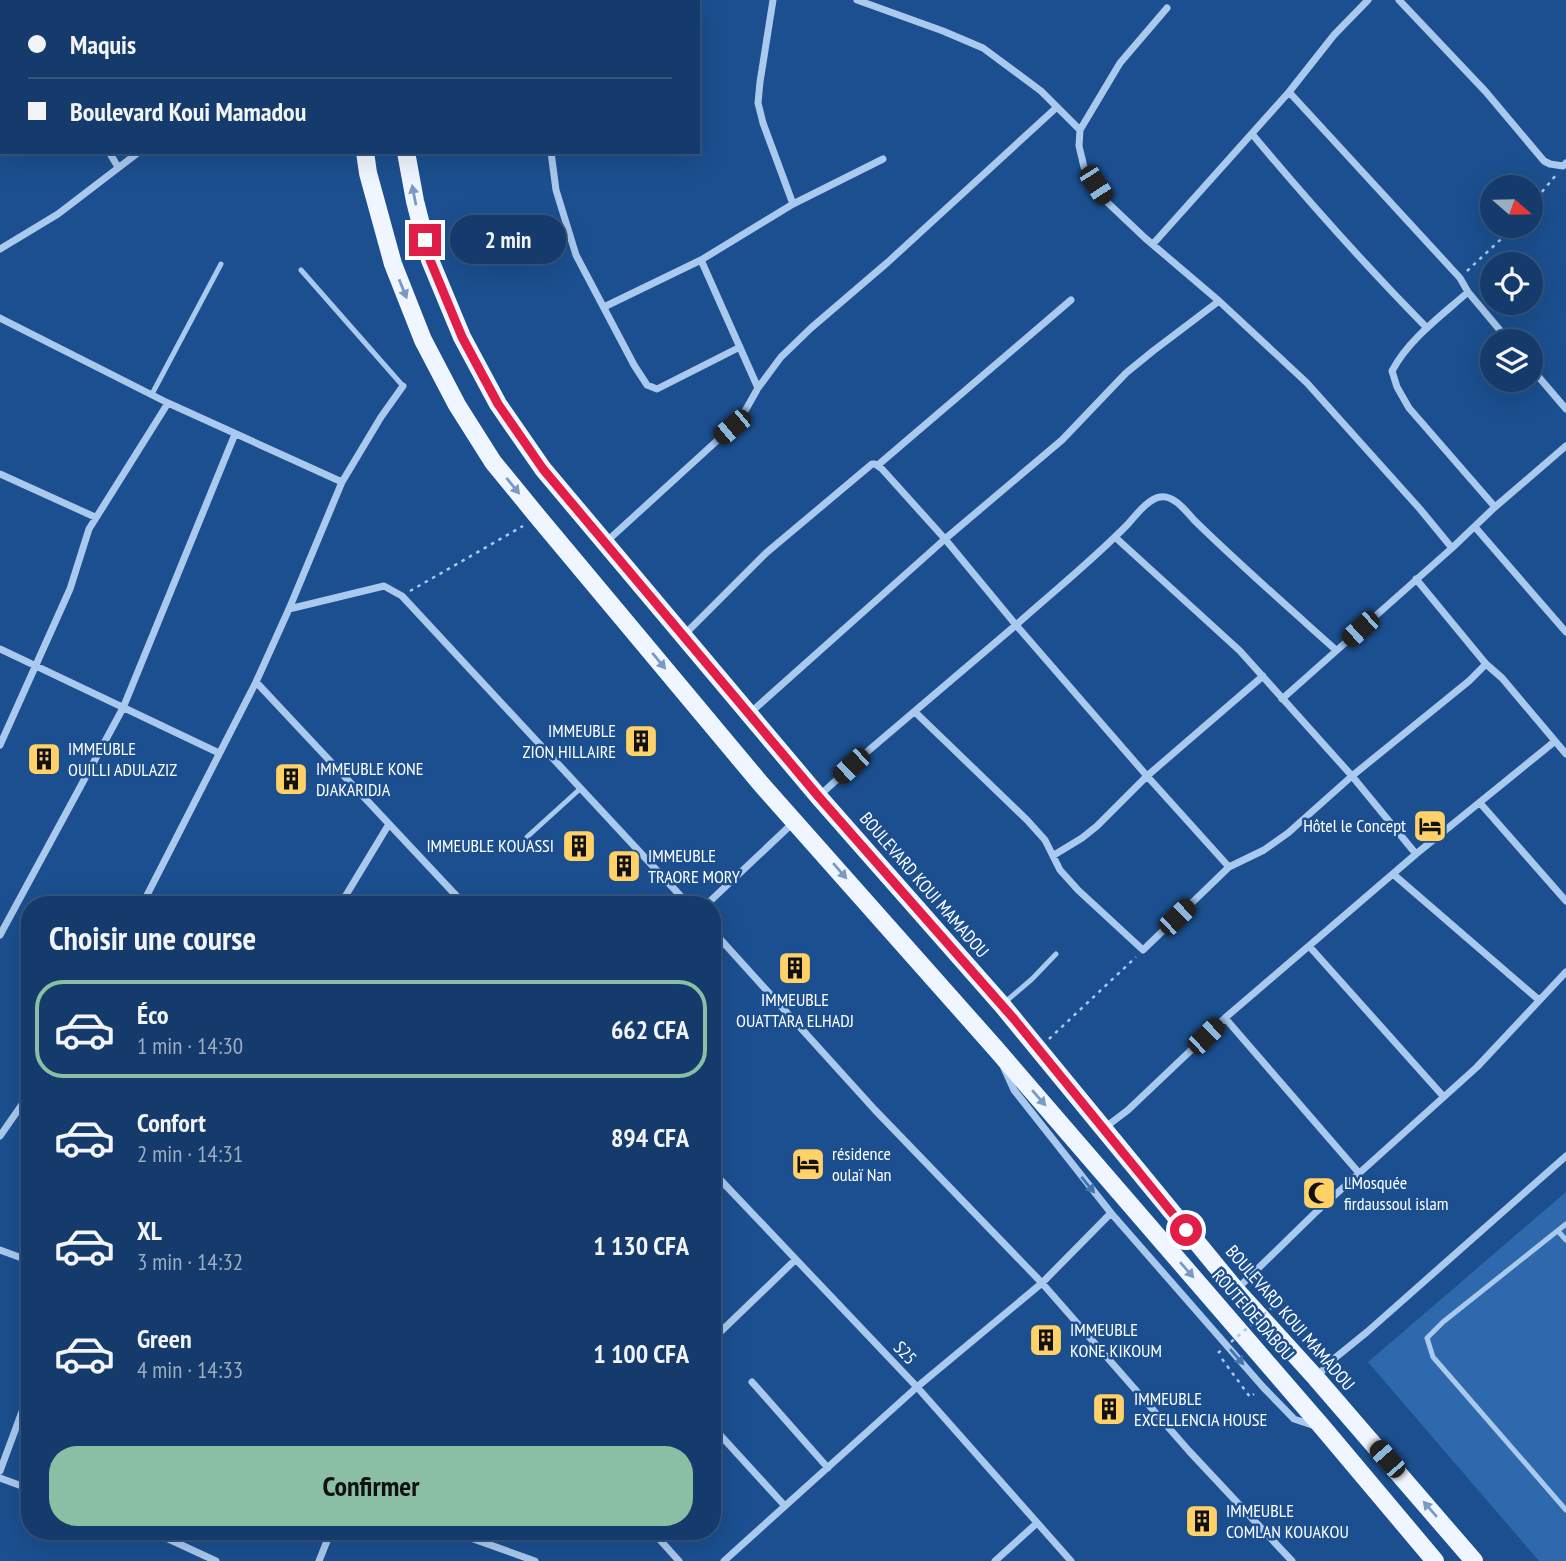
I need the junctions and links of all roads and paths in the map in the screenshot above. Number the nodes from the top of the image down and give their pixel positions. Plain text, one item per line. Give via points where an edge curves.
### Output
1 (773, 0) edge
2 (860, 0) edge
3 (1368, 0) edge
4 (1399, 0) edge
5 (1167, 8) dead end
6 (1289, 92) junction
7 (1057, 107) junction
8 (1080, 130) junction
9 (1252, 134) junction
10 (111, 154) edge
11 (136, 154) edge
12 (365, 154) edge
13 (406, 154) edge
14 (551, 154) edge
15 (883, 159) dead end
16 (1565, 165) edge
17 (118, 167) junction
18 (1544, 190) edge
19 (793, 204) junction
20 (1502, 238) edge
21 (1153, 244) junction
22 (0, 249) edge
23 (701, 260) junction
24 (221, 264) dead end
25 (301, 270) dead end
26 (1460, 278) junction
27 (1468, 292) junction
28 (1071, 300) dead end
29 (1219, 301) junction
30 (604, 307) junction
31 (0, 318) edge
32 (1427, 328) junction
33 (1499, 329) edge
34 (740, 347) junction
35 (1543, 382) edge
36 (403, 386) joint
37 (758, 388) junction
38 (152, 394) junction
39 (168, 402) junction
40 (1566, 410) edge
41 (235, 434) junction
42 (1566, 446) edge
43 (878, 465) junction
44 (0, 474) edge
45 (342, 482) junction
46 (1495, 507) junction
47 (95, 517) junction
48 (538, 517) junction
49 (1475, 527) junction
50 (1115, 537) junction
51 (945, 539) junction
52 (606, 543) junction
53 (1452, 548) junction
54 (1416, 579) junction
55 (402, 596) junction
56 (289, 608) junction
57 (1016, 625) junction
58 (1566, 632) edge
59 (683, 635) junction
60 (0, 649) edge
61 (1336, 650) junction
62 (1486, 664) junction
63 (35, 666) junction
64 (1263, 676) junction
65 (256, 682) junction
66 (1282, 699) junction
67 (123, 708) junction
68 (915, 712) junction
69 (750, 714) junction
70 (1554, 742) junction
71 (0, 745) edge
72 (219, 753) junction
73 (1566, 754) edge
74 (1147, 776) junction
75 (1352, 776) junction
76 (581, 788) junction
77 (818, 796) junction
78 (1480, 803) junction
79 (795, 820) junction
80 (389, 824) junction
81 (527, 837) dead end
82 (1416, 854) junction
83 (1054, 855) junction
84 (1229, 867) junction
85 (1393, 874) junction
86 (21, 896) edge
87 (21, 896) edge
88 (147, 896) edge
89 (345, 896) edge
90 (456, 896) edge
91 (681, 896) edge
92 (715, 896) edge
93 (1566, 901) edge
94 (0, 935) edge
95 (721, 940) edge
96 (1309, 946) junction
97 (1143, 950) junction
98 (1056, 954) dead end
99 (1566, 972) edge
100 (1539, 1000) junction
101 (1002, 1004) junction
102 (1225, 1018) junction
103 (996, 1048) junction
104 (1039, 1049) junction
105 (1443, 1096) junction
106 (21, 1106) edge
107 (1103, 1130) junction
108 (0, 1136) edge
109 (1566, 1156) edge
110 (1359, 1173) junction
111 (721, 1181) edge
112 (1111, 1213) junction
113 (1566, 1223) edge
114 (1558, 1231) junction
115 (1566, 1240) edge
116 (0, 1250) edge
117 (21, 1258) edge
118 (795, 1260) junction
119 (1042, 1283) junction
120 (1236, 1290) junction
121 (721, 1330) edge
122 (1330, 1362) junction
123 (1316, 1378) junction
124 (752, 1382) dead end
125 (917, 1387) junction
126 (1263, 1387) junction
127 (21, 1414) edge
128 (1324, 1429) junction
129 (721, 1436) edge
130 (828, 1468) junction
131 (0, 1471) edge
132 (0, 1478) edge
133 (21, 1486) edge
134 (785, 1506) junction
135 (1566, 1510) edge
136 (1037, 1523) junction
137 (171, 1540) edge
138 (328, 1540) edge
139 (476, 1540) edge
140 (660, 1540) edge
141 (216, 1561) edge
142 (320, 1561) edge
143 (535, 1561) edge
144 (679, 1561) edge
145 (724, 1561) edge
146 (995, 1561) edge
147 (1071, 1561) edge
148 (1292, 1561) edge
149 (1435, 1561) edge
150 (1474, 1561) edge

1 - 19 street via 758,103
2 - 7 street via 983,48
3 - 6 street
4 - 16 street via 1544,161
5 - 8 street via 1120,63
6 - 9 street
6 - 26 street
7 - 8 street
7 - 37 street via 811,328
8 - 21 street via 1084,167 1108,203
9 - 21 street
9 - 32 street via 1373,274
10 - 17 street
11 - 17 street
12 -> 48 main road, ROUTE DE DABOU via 393,264 423,340 493,461
52 -> 13 main road, BOULEVARD KOUI MAMADOU via 543,469 498,404 462,337 430,260
14 - 30 street via 556,190 576,255
15 - 19 street
16 - 18 path
17 - 22 street via 58,214
19 - 23 street
20 - 26 path
21 - 29 street
23 - 30 street
23 - 34 street
24 - 38 lane
25 - 36 lane
26 - 27 street
27 - 32 street
27 - 33 street
28 - 43 street
29 - 51 street via 1126,373 1062,440
29 - 53 street via 1307,383
30 - 34 street via 634,365 657,389
31 - 38 street
32 - 46 street via 1398,360 1392,371 1394,380 1409,408
34 - 37 street
35 - 40 street
36 - 45 street
37 - 52 street via 732,427
38 - 39 street
39 - 41 street
39 - 47 street
41 - 45 street
41 - 67 street
42 - 46 street
43 - 51 street
43 - 59 street via 872,464 766,553
44 - 47 street
45 - 56 street
46 - 49 street
47 - 63 street via 70,589
48 - 55 path
48 -> 79 main road, ROUTE DE DABOU
49 - 53 street
49 - 58 street
50 - 57 street
50 - 61 street via 1147,504 1166,496
50 - 64 street
51 - 57 street
51 - 69 street
52 - 59 main road, BOULEVARD KOUI MAMADOU
53 - 54 street
54 - 61 street
54 - 62 street
55 - 56 street via 384,586
55 - 76 street
56 - 65 street
57 - 68 street
57 - 74 street
59 - 69 main road, BOULEVARD KOUI MAMADOU
60 - 63 street
61 - 66 street
62 - 70 street
62 - 75 street
63 - 67 street
63 - 71 street
64 - 66 street
64 - 74 street
65 - 72 street
65 - 80 street
66 - 75 street
67 - 72 street
67 - 86 street
68 - 77 street
68 - 83 street via 1027,820
69 - 77 main road, BOULEVARD KOUI MAMADOU
70 - 73 street
70 - 78 street
72 - 88 street
74 - 83 street via 1082,838
74 - 84 street
75 - 82 street
75 - 84 street via 1287,833
76 - 81 lane
76 - 91 street
77 - 101 main road, BOULEVARD KOUI MAMADOU
78 - 82 street
78 - 93 street
79 - 92 street
79 -> 103 main road, ROUTE DE DABOU
80 - 89 street
80 - 90 street
82 - 85 street
83 - 97 street via 1060,870
84 - 97 street
85 - 96 street
85 - 100 street
87 - 94 street
95 - 119 street via 875,1110
96 - 102 street
96 - 105 street
97 - 104 path
98 - 101 lane
99 - 100 street
100 - 105 street via 1477,1067
101 - 104 main road, BOULEVARD KOUI MAMADOU
102 - 107 street
102 - 110 street
103 -> 112 street via 1014,1090
103 -> 128 main road, ROUTE DE DABOU
104 - 107 main road, BOULEVARD KOUI MAMADOU
105 - 110 street
106 - 108 street
107 - 120 main road, BOULEVARD KOUI MAMADOU
109 - 122 street
110 - 120 street
111 - 118 street, S25
112 - 119 street
112 -> 126 street
113 - 114 lane
114 - 115 lane
114 - 135 lane via 1427,1338 1433,1357
116 - 117 street
118 - 121 street
118 - 125 street, S25
119 - 125 street
119 - 148 street
120 - 123 main road, BOULEVARD KOUI MAMADOU
122 - 123 street
122 - 126 path, bridge via 1282,1298 1218,1353 1250,1397
150 -> 123 main road, BOULEVARD KOUI MAMADOU
124 - 130 street
125 - 130 street
125 - 136 street, S25
126 - 128 street via 1294,1419
127 - 131 street
128 - 149 main road, ROUTE DE DABOU
129 - 134 street
130 - 134 street
132 - 133 street
134 - 145 street
136 - 146 street
136 - 147 street, S25
137 - 141 street
138 - 142 street
139 - 143 street
140 - 144 street

